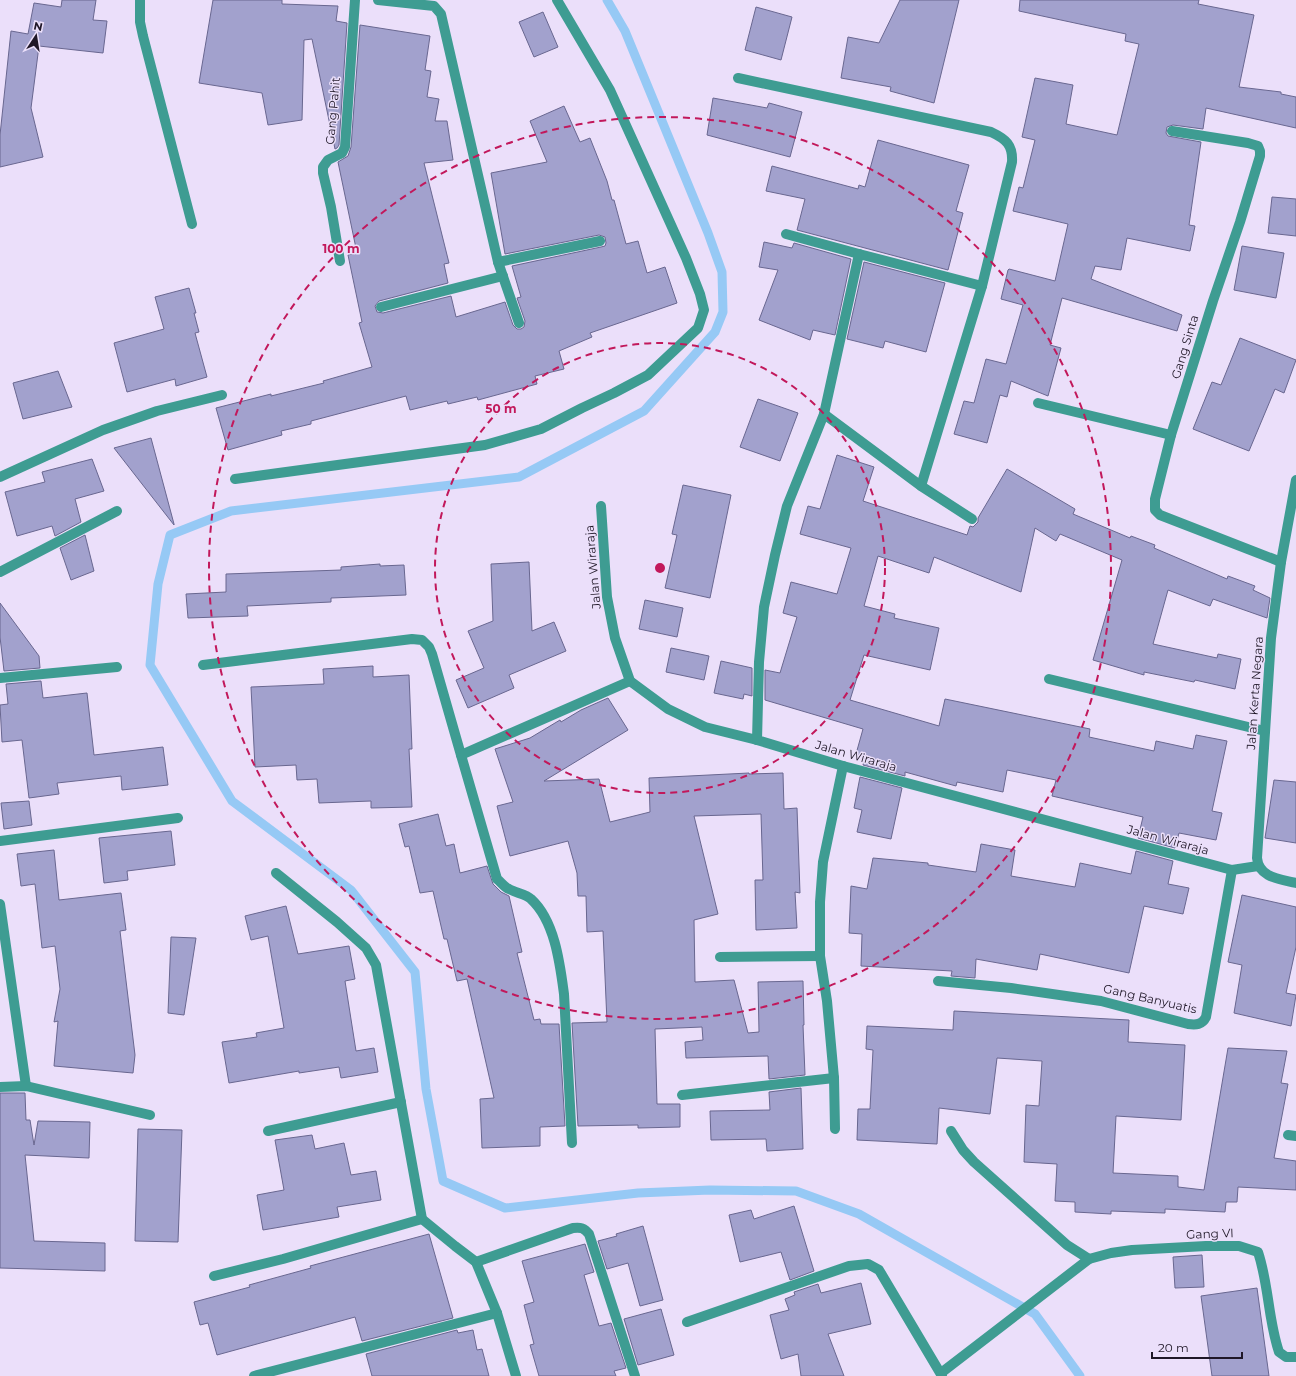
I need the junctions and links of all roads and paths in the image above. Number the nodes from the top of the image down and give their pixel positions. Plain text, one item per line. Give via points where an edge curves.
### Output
1 (140, 0) edge
2 (355, 0) edge
3 (378, 0) edge
4 (558, 0) edge
5 (738, 78) dead end
6 (1172, 131) dead end
7 (192, 224) dead end
8 (786, 234) dead end
9 (600, 241) dead end
10 (859, 254) junction
11 (340, 261) dead end
12 (498, 262) junction
13 (503, 276) junction
14 (982, 286) junction
15 (381, 307) dead end
16 (519, 323) dead end
17 (222, 395) dead end
18 (1038, 403) dead end
19 (824, 414) junction
20 (1171, 436) junction
21 (0, 476) edge
22 (235, 479) dead end
23 (1296, 480) edge
24 (921, 486) junction
25 (601, 506) dead end
26 (117, 511) dead end
27 (972, 519) dead end
28 (1281, 562) junction
29 (0, 572) edge
30 (203, 665) dead end
31 (117, 667) dead end
32 (0, 678) edge
33 (1049, 679) dead end
34 (630, 681) junction
35 (1265, 731) junction
36 (757, 740) junction
37 (460, 755) junction
38 (843, 766) junction
39 (178, 818) dead end
40 (0, 841) edge
41 (1258, 866) junction
42 (1232, 870) junction
43 (276, 873) dead end
44 (1296, 883) edge
45 (0, 904) edge
46 (820, 956) junction
47 (720, 957) dead end
48 (938, 981) dead end
49 (834, 1078) junction
50 (26, 1086) junction
51 (0, 1087) edge
52 (682, 1095) dead end
53 (401, 1102) junction
54 (150, 1115) dead end
55 (835, 1130) dead end
56 (268, 1131) dead end
57 (951, 1131) dead end
58 (572, 1143) dead end
59 (422, 1219) junction
60 (1089, 1259) junction
61 (476, 1262) junction
62 (214, 1276) dead end
63 (497, 1312) junction
64 (687, 1322) dead end
65 (1296, 1357) edge
66 (942, 1374) edge
67 (254, 1376) edge
68 (516, 1376) edge
69 (635, 1376) edge

1 - 7 street via 143,36
2 - 11 street, Gang Pahit via 345,147 342,153 328,160 323,167
3 - 12 street via 434,6 441,14
4 - 22 street via 610,90 686,258 704,310 698,328 648,375 541,429 485,445
5 - 14 street via 991,132 1004,140 1013,153 1012,162
6 - 20 street, Gang Sinta via 1248,143 1258,146 1260,156
8 - 10 street
9 - 12 street
10 - 14 street
10 - 19 street
12 - 13 street
13 - 15 street
13 - 16 street
14 - 24 street
17 - 21 street via 158,411 103,430
18 - 20 street
19 - 24 street
19 - 36 street via 787,506 764,607 759,662
20 - 28 street, Gang Sinta via 1155,499 1155,510 1160,515
23 - 28 street, Jalan Kerta Negara
24 - 27 street
25 - 34 street, Jalan Wiraraja via 607,597 615,638
26 - 29 street
28 - 35 street, Jalan Kerta Negara via 1271,638
30 - 37 street via 412,639 422,640 432,654
31 - 32 street
33 - 35 street
34 - 36 street, Jalan Wiraraja via 668,709 704,727
34 - 37 street
35 - 41 street, Jalan Kerta Negara via 1257,846
36 - 38 street, Jalan Wiraraja
37 - 58 street via 497,879 507,889 530,897 540,908 553,934 564,994
38 - 42 street, Jalan Wiraraja
38 - 46 street via 823,862
39 - 40 street
41 - 42 street, Jalan Wiraraja
41 - 44 street via 1266,874
42 - 48 street, Gang Banyuatis via 1206,1017 1200,1024 1188,1024 1101,1001
43 - 53 street via 366,948 376,965
45 - 50 street
46 - 47 street
46 - 49 street
49 - 52 street
49 - 55 street
50 - 51 street
50 - 54 street
53 - 56 street
53 - 59 street
57 - 60 street via 974,1162 1066,1245
59 - 61 street
59 - 62 street
60 - 65 street, Gang VI via 1132,1250 1206,1246 1239,1246 1258,1252 1279,1352 1286,1357
60 - 66 street
61 - 63 street
61 - 69 street via 573,1228 584,1228
63 - 67 street
63 - 68 street
64 - 66 street via 849,1266 868,1264 879,1270

